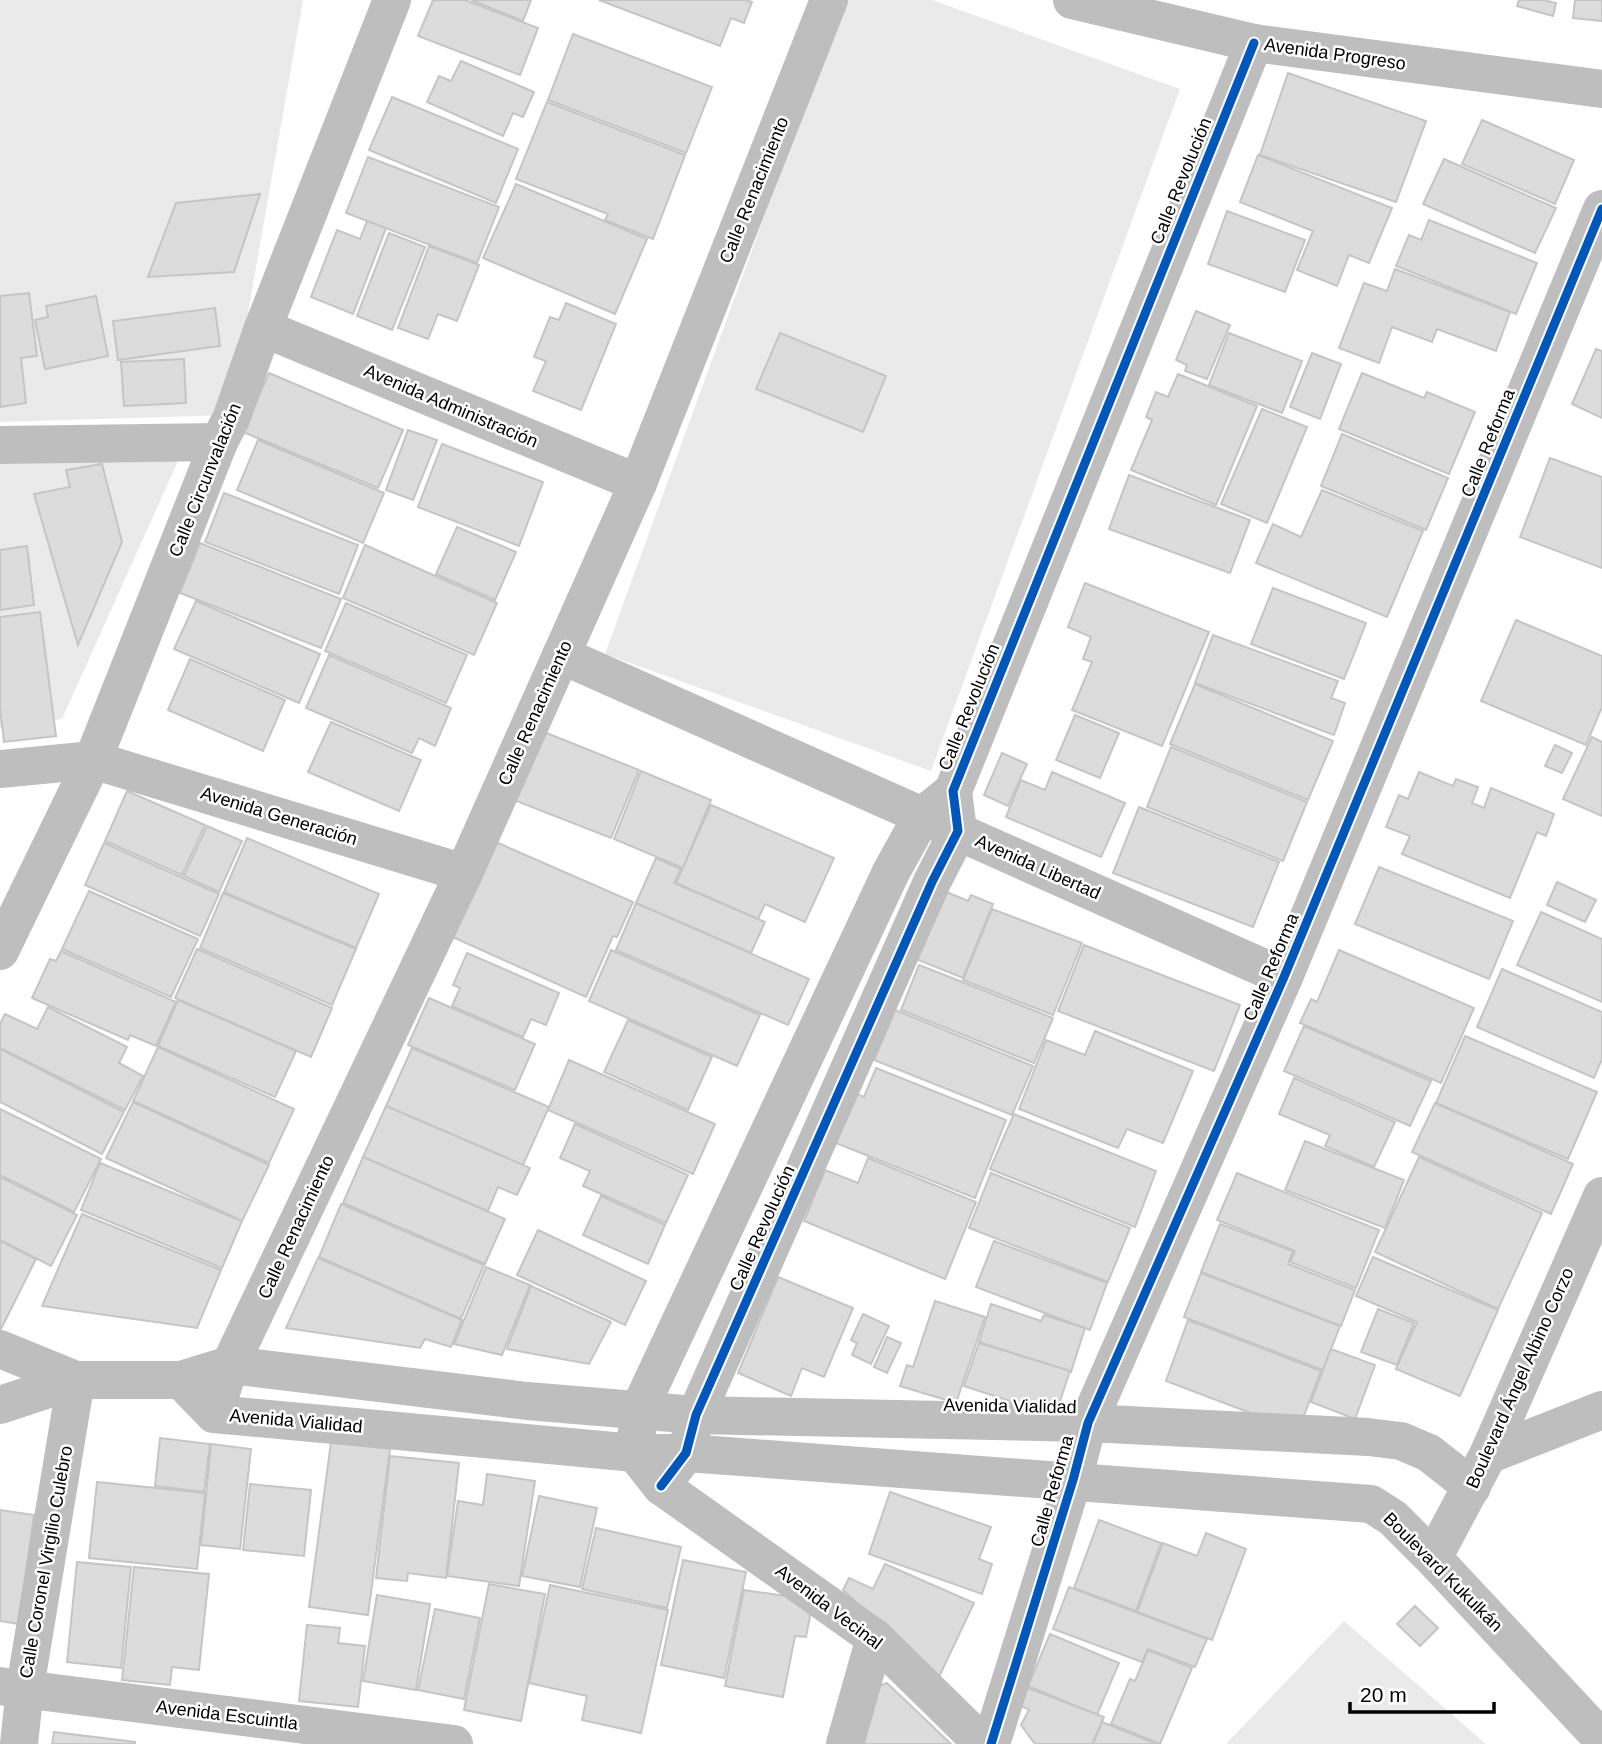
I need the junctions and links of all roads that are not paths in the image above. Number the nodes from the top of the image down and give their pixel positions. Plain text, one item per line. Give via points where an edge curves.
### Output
1 (392, 0) edge
2 (829, 0) edge
3 (1072, 0) edge
4 (1254, 43) junction
5 (1602, 89) edge
6 (1602, 209) edge
7 (263, 328) junction
8 (219, 442) junction
9 (0, 445) edge
10 (638, 483) junction
11 (561, 655) junction
12 (93, 760) junction
13 (0, 769) edge
14 (953, 791) junction
15 (922, 816) junction
16 (958, 831) junction
17 (464, 873) junction
18 (0, 951) edge
19 (1284, 977) junction
20 (1602, 1196) edge
21 (0, 1349) edge
22 (230, 1365) junction
23 (76, 1380) junction
24 (181, 1380) junction
25 (0, 1405) edge
26 (639, 1410) junction
27 (1602, 1410) edge
28 (214, 1414) junction
29 (696, 1415) junction
30 (1088, 1423) junction
31 (635, 1453) junction
32 (686, 1453) junction
33 (1480, 1471) junction
34 (1073, 1480) junction
35 (661, 1486) junction
36 (1433, 1558) junction
37 (875, 1638) junction
38 (12, 1687) edge
39 (1602, 1739) edge
40 (19, 1744) edge
41 (454, 1744) edge
42 (845, 1744) edge
43 (983, 1744) edge
44 (991, 1744) edge

1 - 7 street, Calle Circunvalación
2 - 10 street, Calle Renacimiento
3 - 4 street, Avenida Progreso
4 - 5 street, Avenida Progreso
4 - 14 street, Calle Revolución
6 - 19 street, Calle Reforma
7 - 8 street, Calle Circunvalación
7 - 10 street, Avenida Administración
8 - 9 street
8 - 12 street, Calle Circunvalación
10 - 11 street, Calle Renacimiento
11 - 15 street, Avenida Libertad
11 - 17 street, Calle Renacimiento
12 - 13 street
12 - 17 street, Avenida Generación
12 - 18 street, Calle Circunvalación
14 - 15 street, Calle Revolución
14 - 16 street, Calle Revolución
15 - 16 street, Avenida Libertad
15 - 26 street, Calle Revolución via 891,872
16 - 19 street, Avenida Libertad
16 - 29 street, Calle Revolución
17 - 22 street, Calle Renacimiento
19 - 30 street, Calle Reforma
20 - 33 street, Boulevard Ángel Albino Corzo
21 - 23 street
22 - 24 street, Avenida Vialidad
22 - 26 street, Avenida Vialidad
22 - 28 street, Calle Renacimiento
23 - 24 street
23 - 25 street
23 - 38 street, Calle Coronel Virgilio Culebro
24 - 28 street, Avenida Vialidad
26 - 29 street, Avenida Vialidad
26 - 31 street
27 - 33 street
28 - 31 street, Avenida Vialidad
29 - 30 street, Avenida Vialidad
29 - 32 street
30 - 33 street, Avenida Vialidad via 1401,1441
30 - 34 street, Calle Reforma
31 - 32 street, Avenida Vialidad
31 - 35 street
32 - 34 street, Avenida Vialidad
32 - 35 street
33 - 36 street, Boulevard Ángel Albino Corzo
34 - 36 street, Boulevard Kukulkán via 1371,1504 1393,1518
34 - 44 street, Calle Reforma
35 - 37 street, Avenida Vecinal
36 - 39 street, Boulevard Kukulkán
37 - 42 street
37 - 43 street, Avenida Vecinal
38 - 40 street, Calle Coronel Virgilio Culebro
38 - 41 street, Avenida Escuintla

